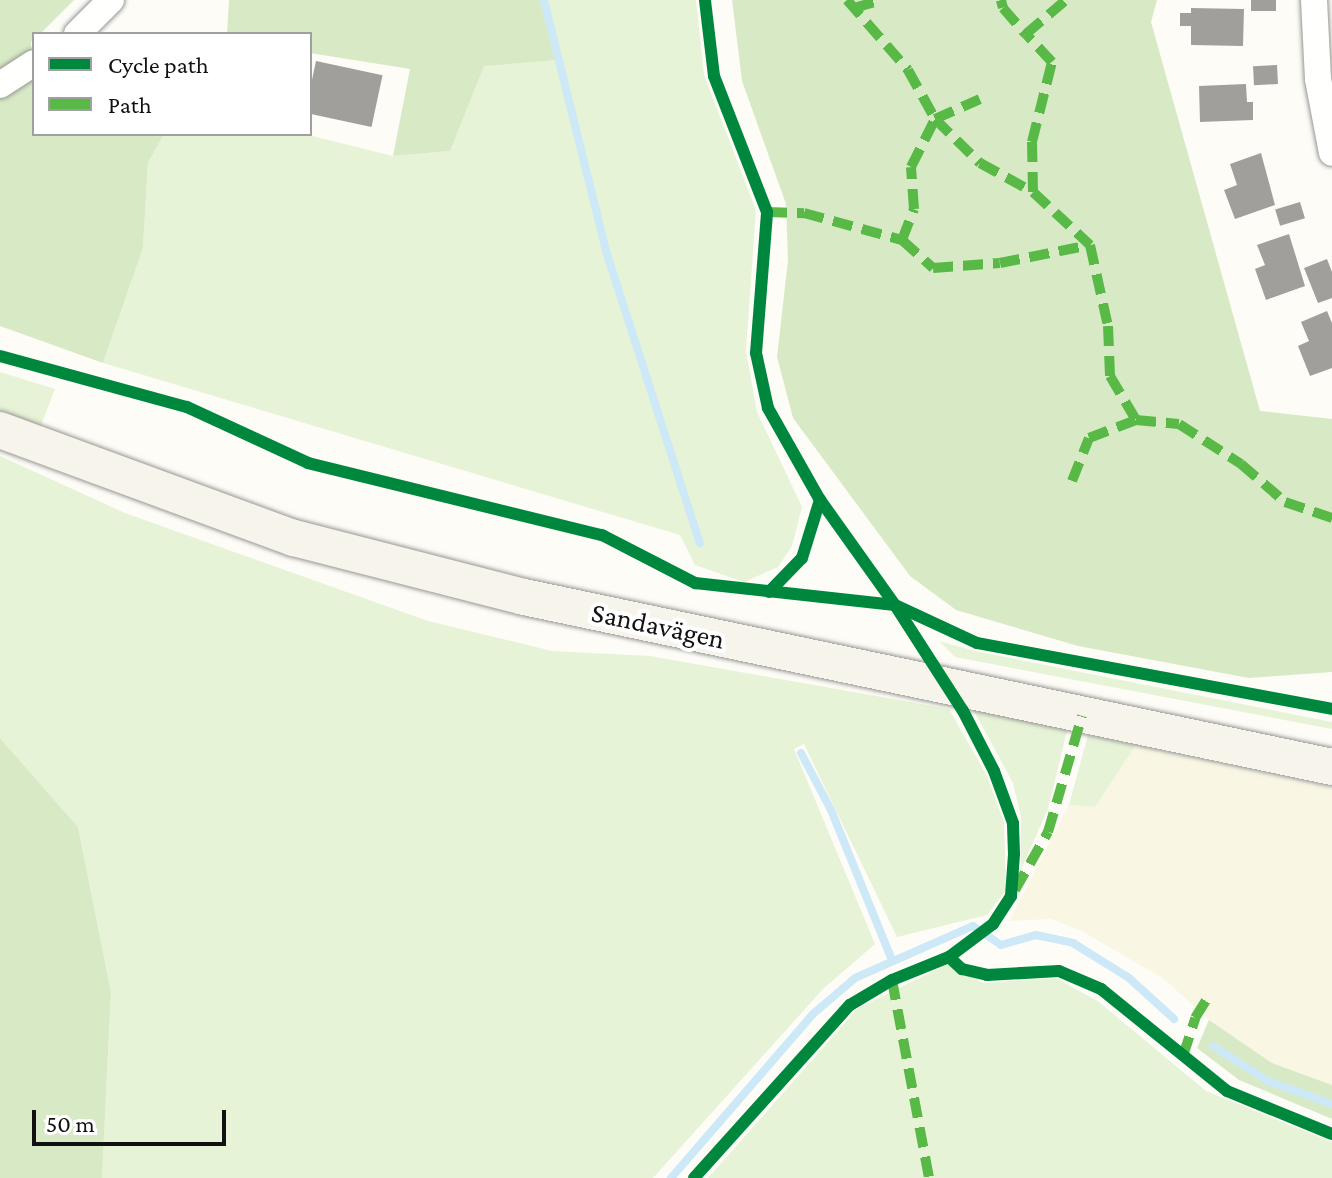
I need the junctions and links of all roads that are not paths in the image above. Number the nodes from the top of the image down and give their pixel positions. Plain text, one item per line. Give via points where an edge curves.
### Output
1 (111, 0) edge
2 (1314, 0) edge
3 (79, 32) edge
4 (32, 64) edge
5 (0, 85) edge
6 (1332, 153) edge
7 (0, 430) edge
8 (1332, 767) edge

1 - 3 street
2 - 6 street via 1318,79
4 - 5 street
7 - 8 street, Sandavägen via 294,538 508,593

